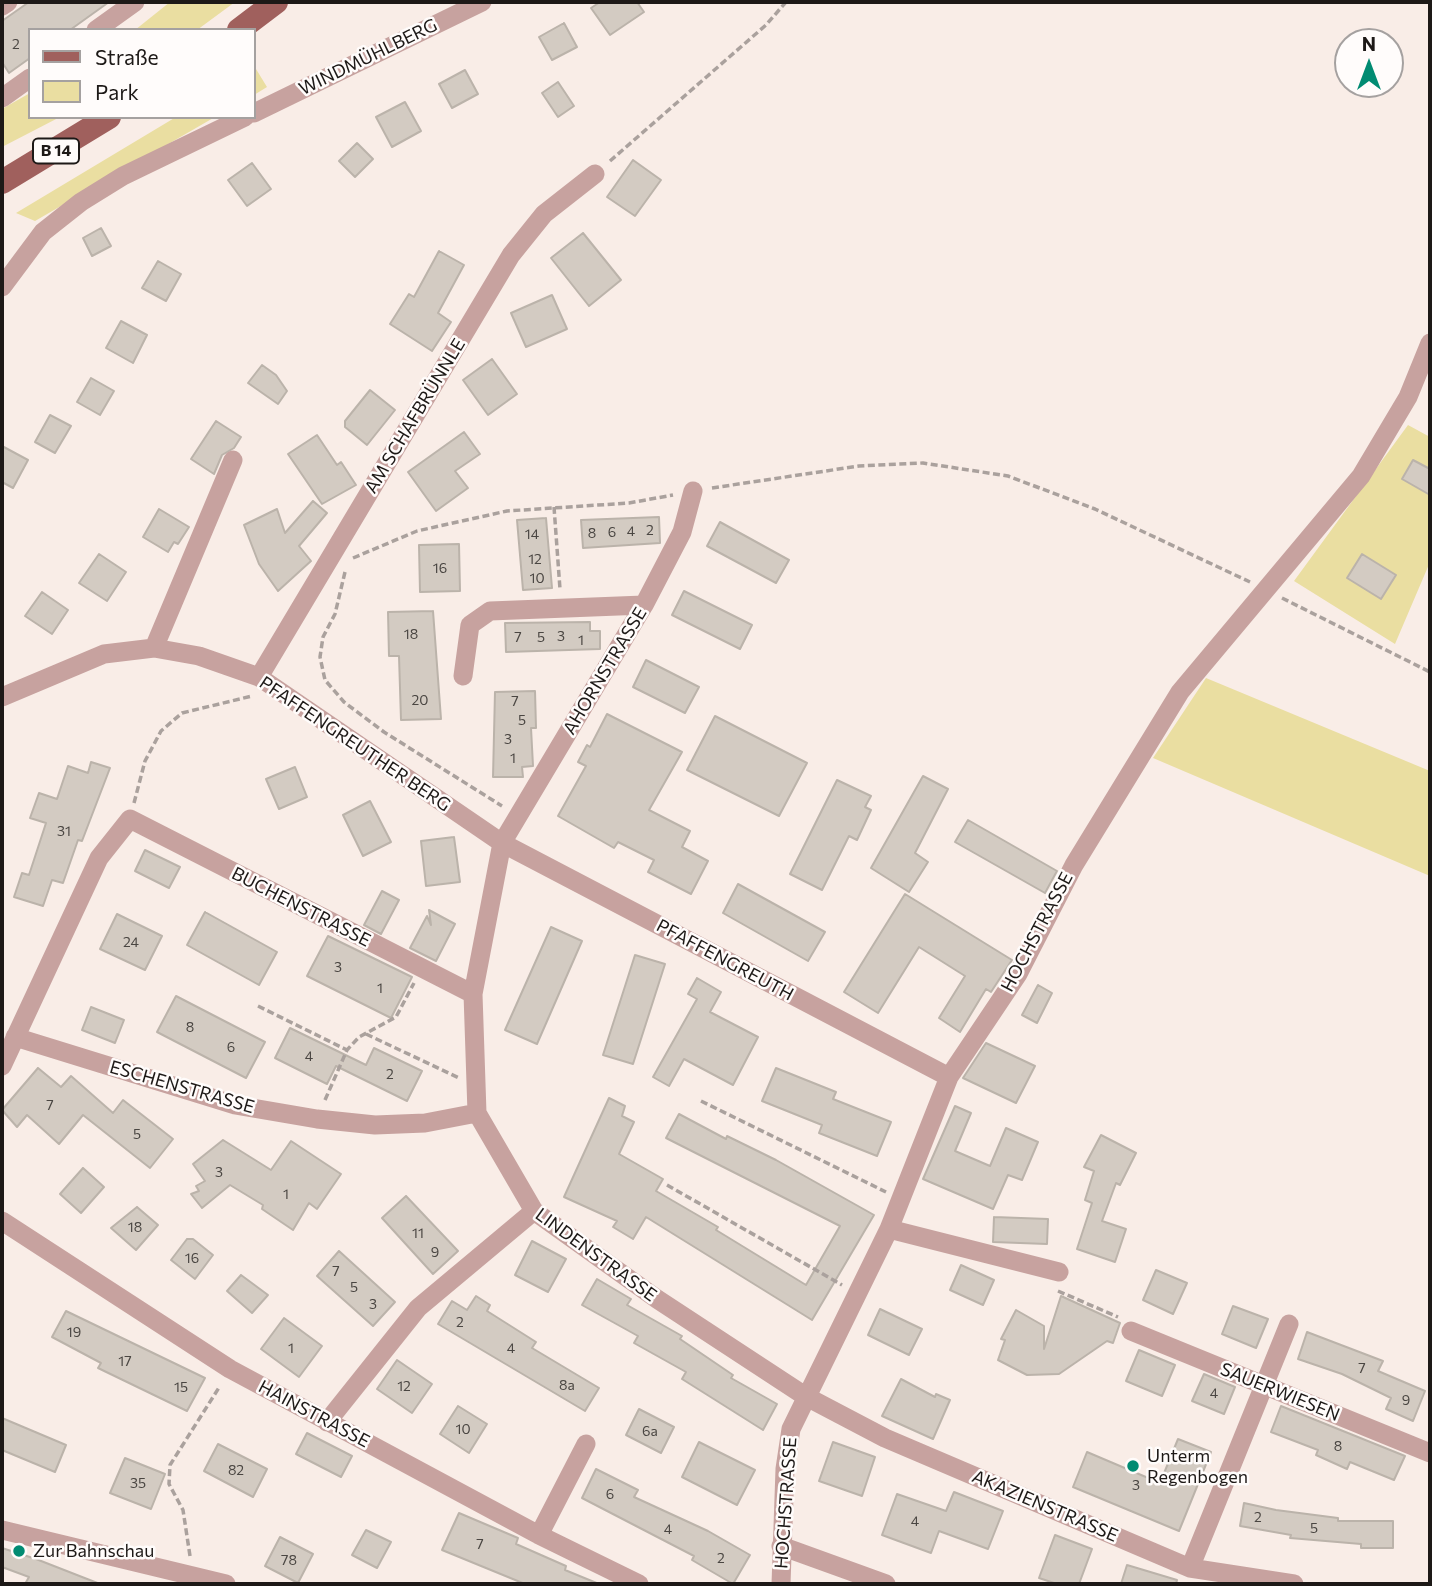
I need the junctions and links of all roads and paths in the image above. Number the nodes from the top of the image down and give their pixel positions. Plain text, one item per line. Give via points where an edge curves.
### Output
1 (8, 2) edge
2 (135, 2) edge
3 (276, 2) edge
4 (482, 2) edge
5 (786, 2) edge
6 (2, 6) edge
7 (99, 28) edge
8 (242, 28) edge
9 (28, 79) edge
10 (2, 98) edge
11 (256, 112) edge
12 (106, 119) edge
13 (241, 119) edge
14 (595, 174) joint
15 (2, 182) edge
16 (2, 287) edge
17 (1430, 343) edge
18 (233, 460) dead end
19 (693, 491) junction
20 (554, 507) junction
21 (1267, 590) junction
22 (644, 605) junction
23 (561, 608) junction
24 (154, 648) junction
25 (1430, 671) edge
26 (463, 676) dead end
27 (259, 677) junction
28 (281, 692) junction
29 (2, 697) edge
30 (519, 816) junction
31 (130, 819) junction
32 (502, 843) junction
33 (422, 968) junction
34 (473, 994) junction
35 (258, 1006) dead end
36 (366, 1034) junction
37 (15, 1037) junction
38 (346, 1050) junction
39 (2, 1066) edge
40 (948, 1077) junction
41 (476, 1086) junction
42 (701, 1101) dead end
43 (477, 1113) junction
44 (317, 1119) junction
45 (667, 1185) dead end
46 (901, 1199) junction
47 (534, 1211) junction
48 (2, 1221) edge
49 (889, 1229) junction
50 (1059, 1272) joint
51 (856, 1293) junction
52 (1289, 1324) dead end
53 (1131, 1331) joint
54 (230, 1369) junction
55 (1264, 1385) junction
56 (805, 1396) junction
57 (327, 1422) junction
58 (586, 1444) dead end
59 (1430, 1453) edge
60 (2, 1530) edge
61 (540, 1535) junction
62 (781, 1546) junction
63 (1190, 1568) junction
64 (193, 1575) junction
65 (167, 1577) edge
66 (226, 1584) edge
67 (639, 1584) edge
68 (781, 1584) edge
69 (886, 1584) edge
70 (1294, 1584) edge

1 - 6 street
2 - 7 street
3 - 8 main road
4 - 11 street, WINDMÜHLBERG
5 - 14 path
9 - 10 street
12 - 15 main road, B 14
13 - 16 street via 123,176 81,202 43,232
14 - 27 street, AM SCHAFBRÜNNLE via 544,214 511,255
17 - 21 street, HOCHSTRASSE via 1408,397 1361,476
18 - 24 street
19 - 20 path via 629,503
19 - 21 path via 859,466 923,463 1008,476 1095,509
19 - 22 street, AHORNSTRASSE via 682,532
20 - 23 path
20 - 30 path via 417,531 345,561 340,596 321,647 325,680 344,702
21 - 25 path
21 - 40 street, HOCHSTRASSE via 1180,692 1074,865 1018,974
22 - 23 street
22 - 30 street, AHORNSTRASSE
23 - 26 street via 490,611 470,625
24 - 27 street, PFAFFENGREUTHER BERG via 199,656
24 - 29 street, PFAFFENGREUTHER BERG via 104,654
27 - 28 street, PFAFFENGREUTHER BERG
28 - 31 path via 182,713 161,731 145,761
28 - 32 street, PFAFFENGREUTHER BERG
30 - 32 street, AHORNSTRASSE
31 - 33 street, BUCHENSTRASSE
31 - 37 street via 99,858
32 - 34 street, LINDENSTRASSE
32 - 40 street, PFAFFENGREUTH
33 - 34 street, BUCHENSTRASSE
33 - 36 path via 396,1017
34 - 41 street, LINDENSTRASSE
35 - 38 path
36 - 38 path
36 - 41 path
37 - 39 street
37 - 44 street, ESCHENSTRASSE via 235,1105
38 - 44 path
40 - 46 street, HOCHSTRASSE
41 - 43 street, LINDENSTRASSE
42 - 46 path
43 - 44 street, ESCHENSTRASSE via 425,1123 375,1125
43 - 47 street, LINDENSTRASSE
45 - 51 path
46 - 49 street, HOCHSTRASSE
47 - 56 street, LINDENSTRASSE
47 - 57 street via 418,1308
48 - 54 street, HAINSTRASSE
49 - 50 street
49 - 51 street, HOCHSTRASSE
50 - 53 path via 1056,1290 1125,1320
51 - 56 street, HOCHSTRASSE
52 - 55 street
53 - 55 street, SAUERWIESEN
54 - 57 street, HAINSTRASSE
54 - 64 path via 170,1465 169,1484 183,1510
55 - 59 street, SAUERWIESEN
55 - 63 street
56 - 62 street, HOCHSTRASSE via 791,1429
56 - 63 street, AKAZIENSTRASSE via 885,1438
57 - 61 street, HAINSTRASSE
58 - 61 street
60 - 65 street
61 - 67 street, HAINSTRASSE
62 - 68 street, HOCHSTRASSE
62 - 69 street
63 - 70 street, AKAZIENSTRASSE
64 - 65 street
64 - 66 street

